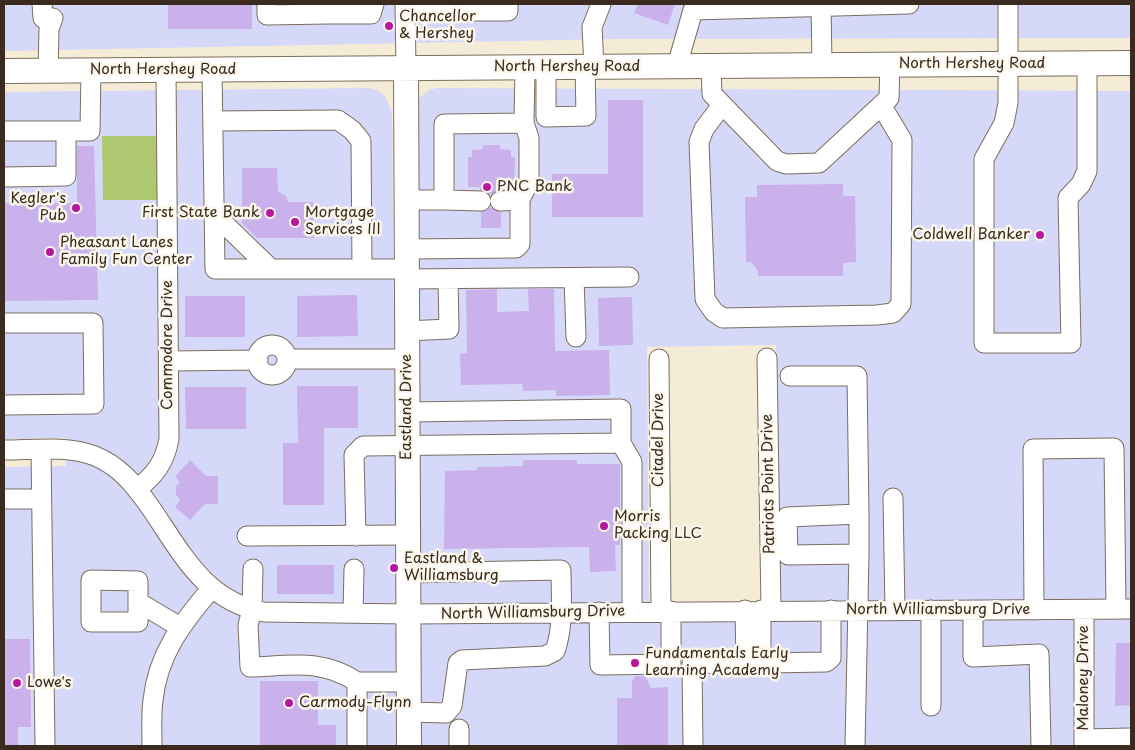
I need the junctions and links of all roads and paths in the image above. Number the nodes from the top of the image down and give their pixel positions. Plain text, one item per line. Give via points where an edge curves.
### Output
1 (267, 4) edge
2 (374, 4) edge
3 (508, 4) edge
4 (601, 4) edge
5 (909, 4) edge
6 (1008, 4) edge
7 (821, 5) edge
8 (405, 7) edge
9 (432, 7) edge
10 (694, 7) edge
11 (328, 9) edge
12 (46, 13) edge
13 (1009, 63) junction
14 (1087, 63) junction
15 (1131, 63) edge
16 (890, 64) junction
17 (822, 65) junction
18 (590, 66) junction
19 (677, 66) junction
20 (711, 66) junction
21 (535, 67) junction
22 (406, 68) junction
23 (212, 69) junction
24 (91, 70) junction
25 (166, 70) junction
26 (4, 71) edge
27 (48, 71) junction
28 (722, 105) junction
29 (881, 105) junction
30 (213, 121) junction
31 (524, 123) junction
32 (4, 131) edge
33 (66, 131) junction
34 (4, 178) edge
35 (405, 200) junction
36 (444, 200) junction
37 (520, 200) junction
38 (481, 201) dead end
39 (500, 201) dead end
40 (214, 214) junction
41 (405, 266) junction
42 (271, 269) junction
43 (362, 269) junction
44 (629, 277) dead end
45 (574, 278) junction
46 (448, 279) junction
47 (4, 323) edge
48 (406, 330) junction
49 (576, 337) dead end
50 (767, 358) dead end
51 (406, 359) junction
52 (659, 359) dead end
53 (169, 361) junction
54 (790, 376) dead end
55 (4, 405) edge
56 (406, 412) junction
57 (621, 444) junction
58 (406, 445) junction
59 (4, 450) edge
60 (41, 450) junction
61 (137, 489) junction
62 (893, 498) dead end
63 (4, 499) edge
64 (41, 499) junction
65 (859, 514) junction
66 (408, 535) junction
67 (247, 536) dead end
68 (356, 536) junction
69 (859, 554) junction
70 (253, 569) dead end
71 (354, 569) dead end
72 (408, 572) junction
73 (211, 589) junction
74 (138, 602) dead end
75 (1124, 609) edge
76 (252, 610) junction
77 (759, 610) junction
78 (831, 610) junction
79 (856, 610) junction
80 (895, 610) junction
81 (931, 610) junction
82 (973, 610) junction
83 (1034, 610) junction
84 (1084, 610) junction
85 (666, 611) junction
86 (599, 612) junction
87 (632, 612) junction
88 (561, 613) junction
89 (353, 614) junction
90 (408, 614) junction
91 (180, 627) junction
92 (356, 682) junction
93 (409, 682) junction
94 (931, 706) dead end
95 (409, 712) junction
96 (1131, 738) edge
97 (1084, 742) edge
98 (45, 746) edge
99 (152, 746) edge
100 (356, 746) edge
101 (409, 746) edge
102 (693, 746) edge
103 (855, 746) edge
104 (1041, 746) edge

1 - 11 street via 267,15
2 - 11 street via 371,14
3 - 9 street via 508,11
4 - 18 street via 592,28
5 - 7 street
6 - 13 street
7 - 10 street
7 - 17 street
8 - 9 street
8 - 22 street
10 - 19 street
12 - 27 street
13 - 14 main road, North Hershey Road
13 - 14 street via 1004,123 984,160 984,343 1071,343 1068,198 1081,184 1087,171
13 - 16 main road, North Hershey Road
14 - 15 main road, North Hershey Road
16 - 17 main road, North Hershey Road
16 - 29 street via 889,98
17 - 20 main road, North Hershey Road
18 - 19 main road, North Hershey Road
18 - 21 main road, North Hershey Road
18 - 21 street via 586,116 546,117
19 - 20 main road, North Hershey Road
20 - 28 street via 712,94
21 - 22 main road, North Hershey Road
21 - 31 street
22 - 23 main road, North Hershey Road
22 - 35 main road, Eastland Drive
23 - 25 main road, North Hershey Road
23 - 30 street
24 - 25 main road, North Hershey Road
24 - 27 main road, North Hershey Road
24 - 33 street via 90,131
25 - 53 street, Commodore Drive
26 - 27 main road, North Hershey Road
28 - 29 street via 777,161 786,164 819,163
28 - 29 street via 704,129 699,142 705,299 723,318 878,315 893,313 901,304 902,140
30 - 40 street
30 - 43 street via 338,120 352,130 361,141
31 - 36 street via 444,124
31 - 37 street via 529,138 529,181
32 - 33 street
33 - 34 street via 66,176
35 - 36 street
35 - 41 main road, Eastland Drive
36 - 38 street
37 - 39 street
37 - 41 street via 520,244 516,248
40 - 42 street
40 - 42 street via 215,270
41 - 43 street
41 - 46 street
41 - 48 main road, Eastland Drive
42 - 43 street
44 - 45 street
45 - 46 street
45 - 49 street
46 - 48 street via 449,330
47 - 55 street via 94,322 94,404
48 - 51 main road, Eastland Drive
50 - 77 street, Patriots Point Drive
51 - 53 street via 287,360 281,371 273,374 261,368 258,360
51 - 56 main road, Eastland Drive
52 - 85 street, Citadel Drive
53 - 61 street, Commodore Drive via 169,439 166,453 160,468
54 - 65 street via 857,376
56 - 57 street via 621,409
56 - 58 main road, Eastland Drive
57 - 58 street
57 - 87 street via 632,462
58 - 66 main road, Eastland Drive
58 - 68 street via 363,446 354,455
59 - 60 street, North Williamsburg Drive
60 - 61 street, North Williamsburg Drive via 68,450 95,456 125,474
60 - 64 street
61 - 73 street, North Williamsburg Drive
62 - 80 street
63 - 64 street
64 - 98 street
65 - 69 street
65 - 69 street via 787,517 788,555
66 - 68 street
66 - 72 main road, Eastland Drive
67 - 68 street
69 - 79 street
70 - 76 street
71 - 89 street
72 - 88 street via 561,570
72 - 90 main road, Eastland Drive
73 - 76 street, North Williamsburg Drive via 230,602
73 - 91 street
74 - 91 street
75 - 83 street via 1114,448 1104,448 1033,449
75 - 84 street, North Williamsburg Drive
76 - 89 street, North Williamsburg Drive
76 - 92 street via 248,625 250,666 325,666
77 - 78 street, North Williamsburg Drive
77 - 78 street via 761,658 768,663 826,662 831,658
77 - 85 street, North Williamsburg Drive
77 - 102 street via 746,662 692,664
78 - 79 street, North Williamsburg Drive
79 - 80 street, North Williamsburg Drive
79 - 103 street
80 - 81 street, North Williamsburg Drive
81 - 82 street, North Williamsburg Drive
81 - 94 street
82 - 83 street, North Williamsburg Drive
82 - 104 street via 973,657 1039,654
83 - 84 street, North Williamsburg Drive
84 - 97 street, Maloney Drive
85 - 86 street, Citadel Drive via 671,664 600,665
85 - 87 street, North Williamsburg Drive
86 - 87 street, North Williamsburg Drive
86 - 88 street, North Williamsburg Drive
88 - 90 street, North Williamsburg Drive
88 - 95 street via 555,651 545,656 462,660 458,663 452,706 446,713
89 - 90 street, North Williamsburg Drive
90 - 93 main road, Eastland Drive
91 - 99 street via 163,656 156,678 152,701
92 - 93 street
92 - 100 street
93 - 95 main road, Eastland Drive
95 - 101 main road, Eastland Drive
96 - 97 street

